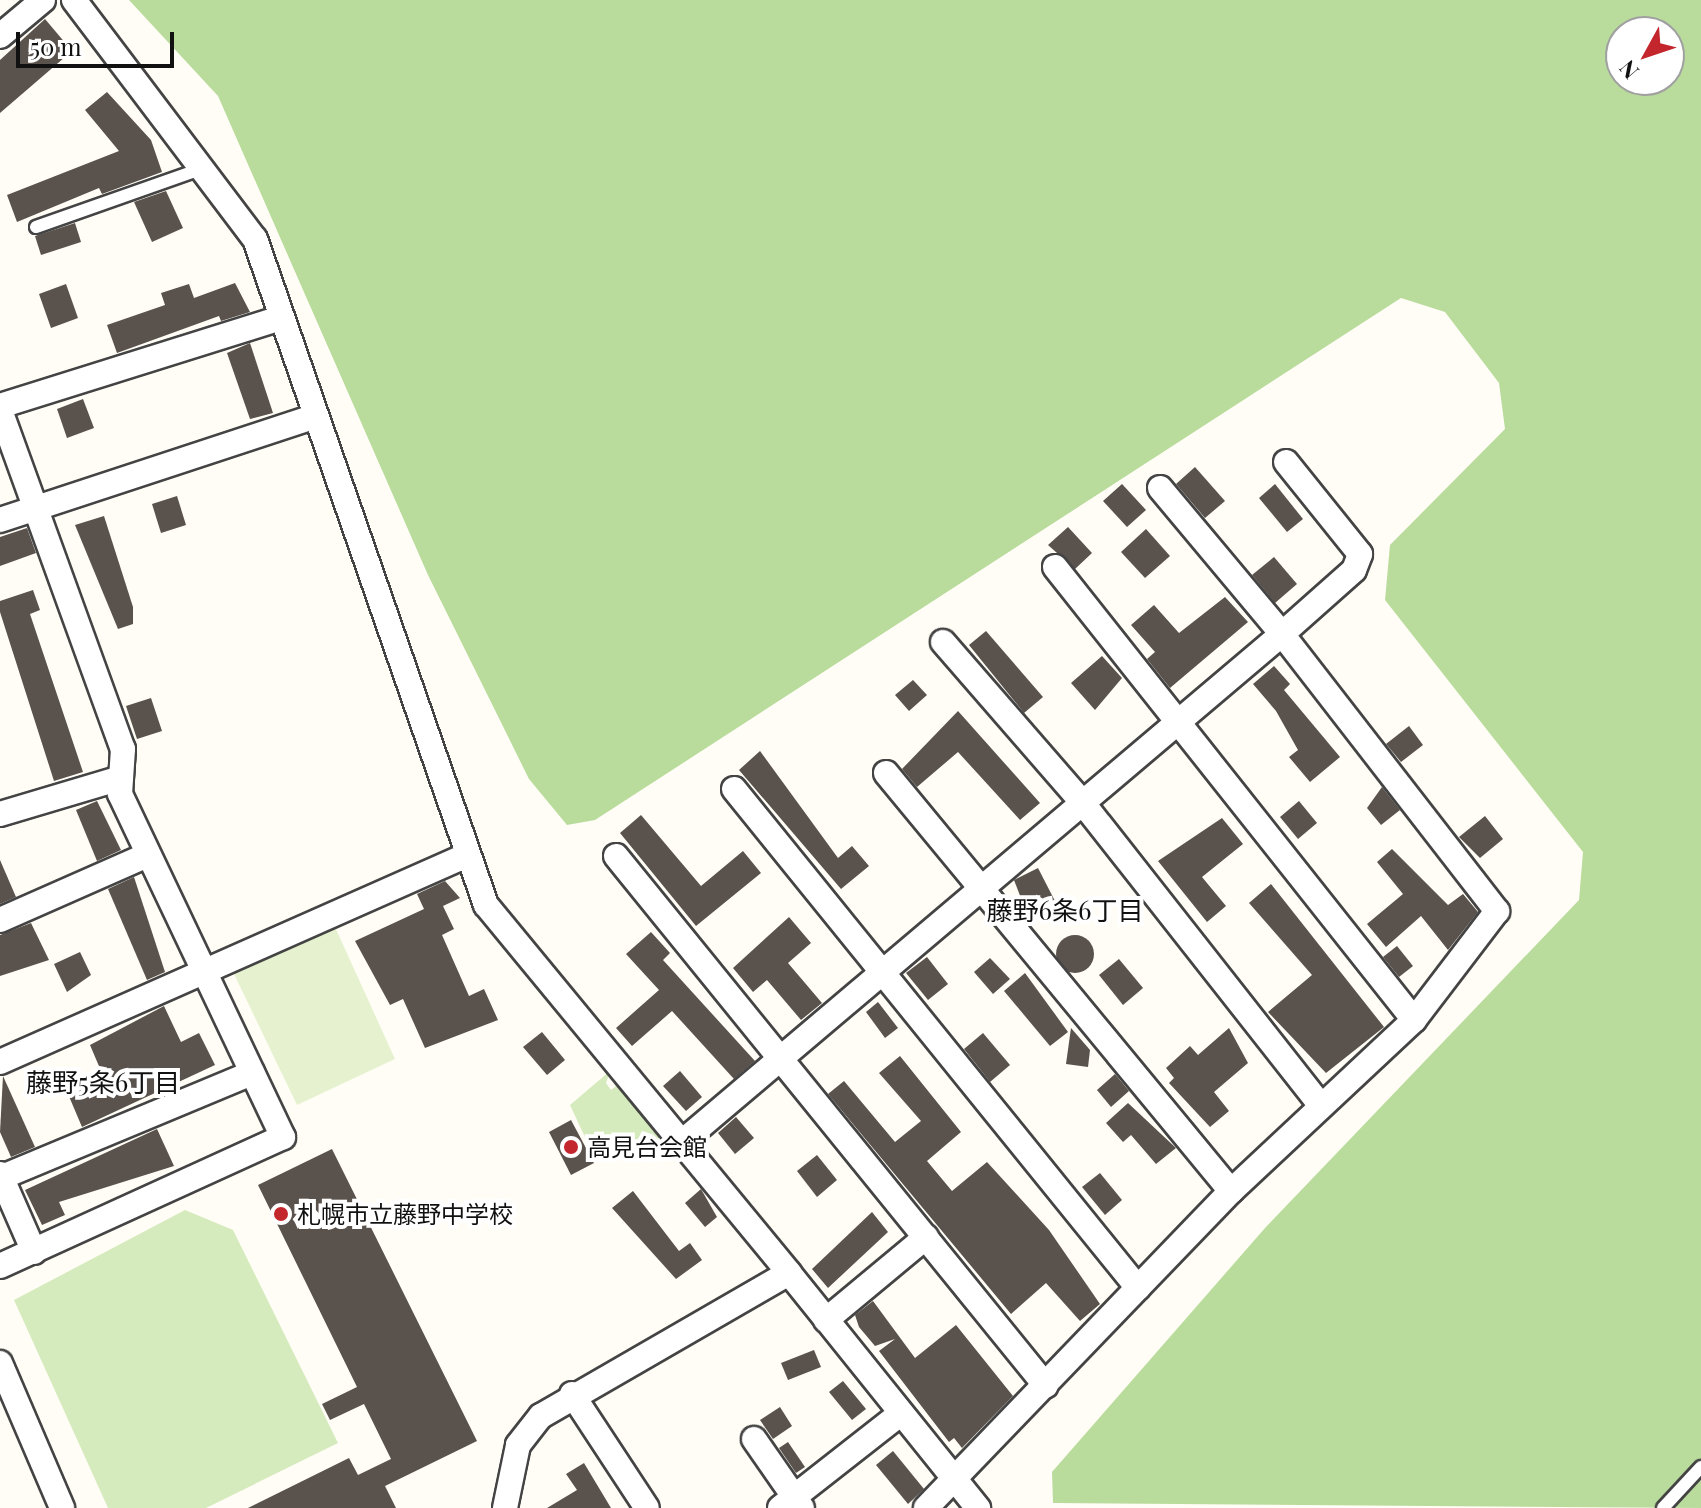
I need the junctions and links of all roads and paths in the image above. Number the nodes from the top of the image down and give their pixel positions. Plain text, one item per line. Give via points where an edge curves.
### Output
1 (43, 0) edge
2 (74, 0) edge
3 (0, 36) edge
4 (207, 167) junction
5 (36, 227) dead end
6 (281, 318) junction
7 (0, 408) edge
8 (314, 417) junction
9 (1286, 462) dead end
10 (1160, 488) dead end
11 (35, 509) junction
12 (0, 520) edge
13 (1055, 567) dead end
14 (1282, 634) junction
15 (943, 642) dead end
16 (1179, 720) junction
17 (886, 773) dead end
18 (121, 778) junction
19 (734, 789) dead end
20 (1082, 802) junction
21 (0, 814) edge
22 (145, 856) junction
23 (465, 856) junction
24 (616, 856) dead end
25 (983, 887) junction
26 (0, 920) edge
27 (201, 972) junction
28 (883, 972) junction
29 (1414, 1020) junction
30 (782, 1057) junction
31 (0, 1062) edge
32 (252, 1073) junction
33 (1320, 1104) junction
34 (682, 1142) junction
35 (1, 1175) edge
36 (1231, 1191) junction
37 (926, 1237) junction
38 (34, 1252) junction
39 (0, 1266) edge
40 (789, 1273) junction
41 (1138, 1288) junction
42 (826, 1320) junction
43 (0, 1363) edge
44 (1046, 1386) junction
45 (572, 1394) junction
46 (900, 1414) junction
47 (754, 1439) dead end
48 (1701, 1467) edge
49 (957, 1482) junction
50 (792, 1504) edge
51 (62, 1508) edge
52 (505, 1508) edge
53 (647, 1508) edge
54 (926, 1508) edge
55 (978, 1508) edge
56 (1663, 1508) edge

1 - 3 street
2 - 4 street
4 - 5 lane
4 - 6 street via 255,239
6 - 7 street
6 - 8 street
7 - 11 street
8 - 11 street
8 - 23 street
9 - 14 street via 1360,554 1354,570
10 - 14 street
11 - 12 street
11 - 18 street via 123,749
13 - 16 street
14 - 16 street
14 - 29 street via 1497,911
15 - 20 street
16 - 20 street
16 - 29 street
17 - 25 street
18 - 21 street
18 - 22 street via 120,794
19 - 28 street
20 - 25 street
20 - 33 street
22 - 26 street
22 - 27 street
23 - 27 street
23 - 34 street via 486,905
24 - 30 street
25 - 28 street
25 - 36 street
27 - 31 street
27 - 32 street
28 - 30 street
28 - 41 street
29 - 33 street
30 - 34 street
30 - 37 street
32 - 35 street
32 - 38 street via 283,1137
33 - 36 street
34 - 40 street
35 - 38 street
36 - 41 street
37 - 42 street
37 - 44 street
38 - 39 street
40 - 42 street
40 - 45 street
41 - 44 street
42 - 46 street
43 - 51 street
44 - 49 street
45 - 52 street via 541,1416 518,1445
45 - 53 street
46 - 49 street
46 - 50 street
47 - 50 street
48 - 56 lane
49 - 54 street
49 - 55 street

